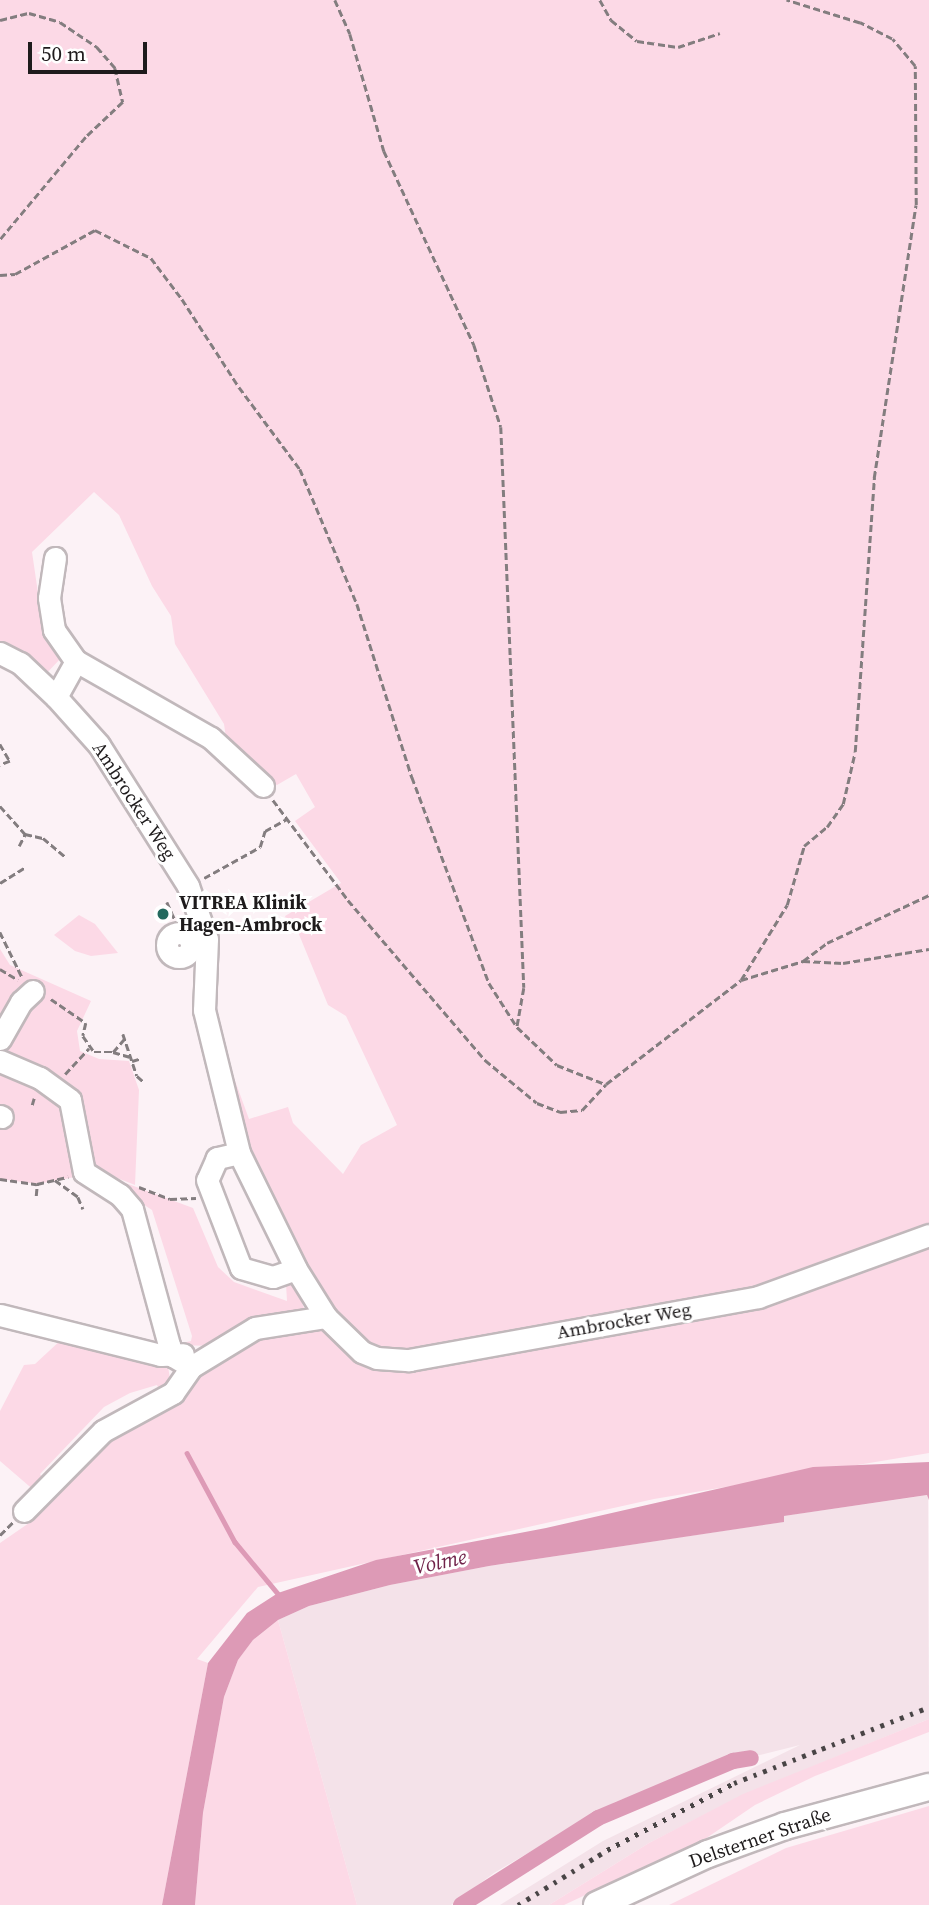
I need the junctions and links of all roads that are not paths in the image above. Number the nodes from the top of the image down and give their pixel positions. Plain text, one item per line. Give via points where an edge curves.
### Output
1 (55, 558) dead end
2 (0, 653) edge
3 (76, 662) junction
4 (56, 698) junction
5 (263, 786) road end
6 (33, 991) road end
7 (0, 1039) edge
8 (0, 1061) edge
9 (239, 1153) junction
10 (929, 1235) edge
11 (296, 1269) junction
12 (0, 1315) edge
13 (326, 1317) junction
14 (182, 1362) junction
15 (24, 1511) dead end
16 (929, 1787) edge
17 (597, 1905) edge

1 - 3 lane via 49,598 54,630
2 - 4 lane, Ambrocker Weg via 20,663
3 - 4 lane
3 - 5 lane via 211,738
4 - 9 lane, Ambrocker Weg via 99,745 188,886 207,939 184,951 204,1010
6 - 7 lane via 21,1002
8 - 14 lane via 54,1086 74,1109 76,1153 84,1172 120,1195 132,1209
9 - 11 lane, Ambrocker Weg
9 - 11 lane via 217,1158 207,1180 241,1268 273,1278
10 - 13 lane, Ambrocker Weg via 758,1297 409,1360 362,1352
11 - 13 lane, Ambrocker Weg
12 - 14 lane
13 - 14 lane via 268,1323 220,1352
14 - 15 lane via 173,1393 103,1431
16 - 17 main road, Delsterner Straße via 772,1830 671,1869

